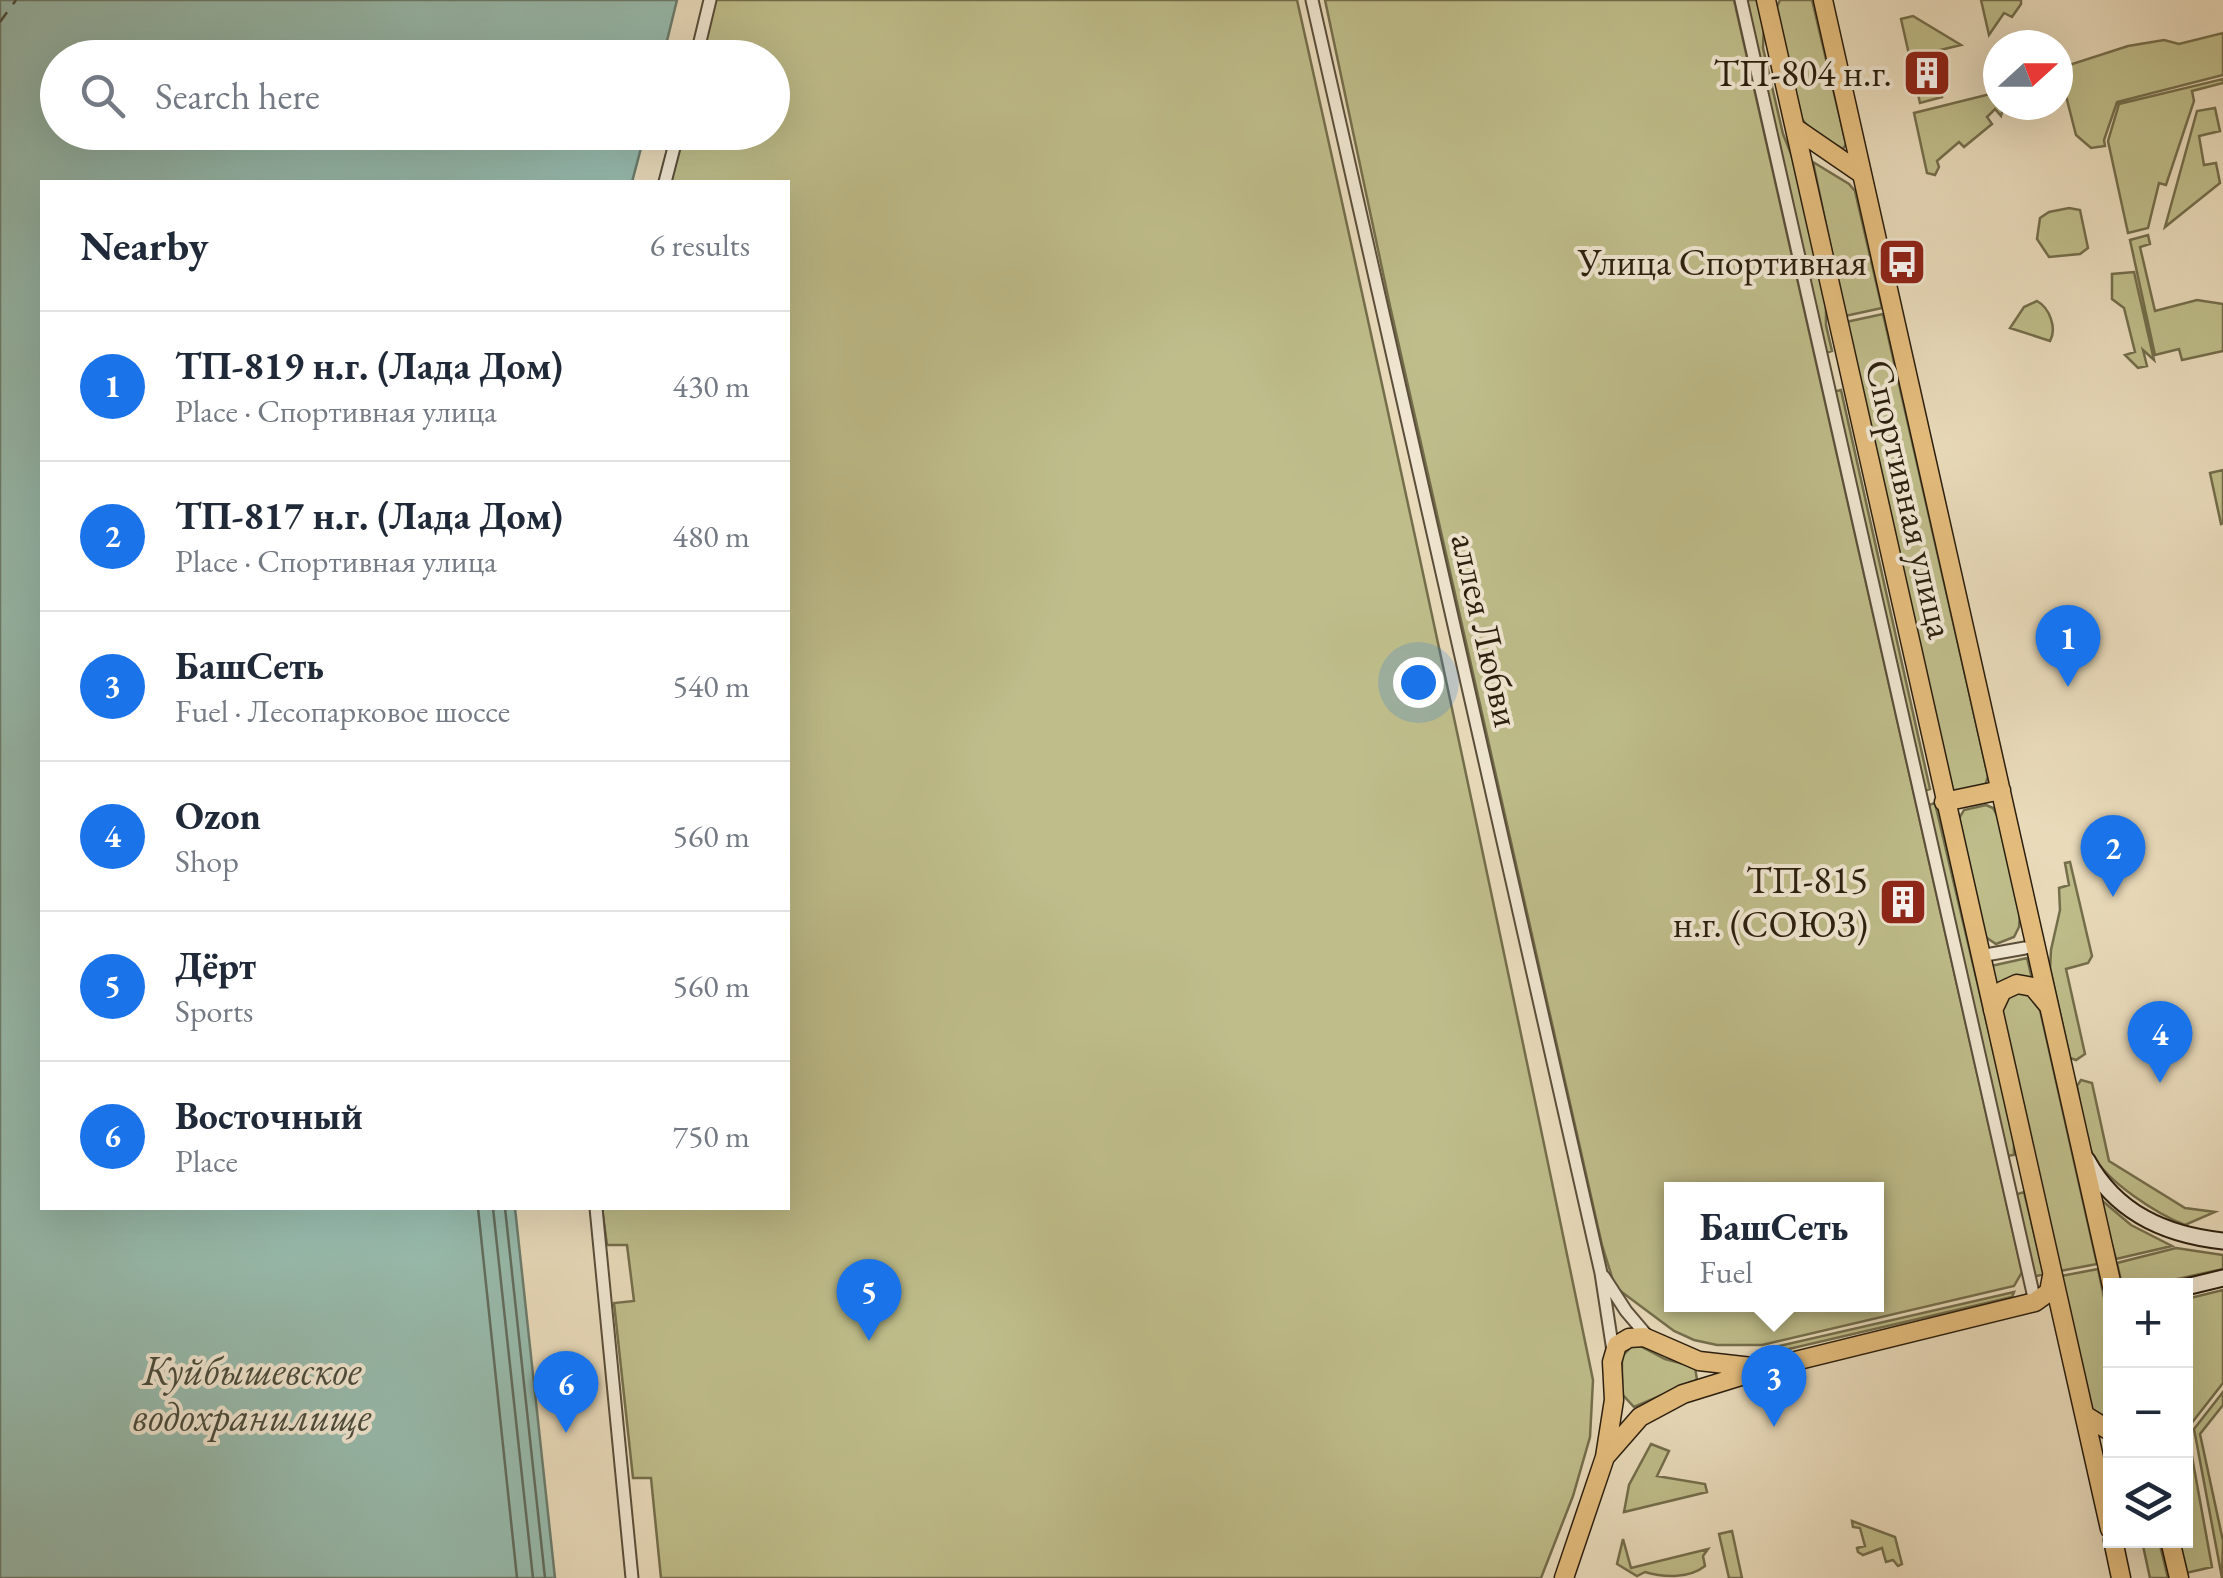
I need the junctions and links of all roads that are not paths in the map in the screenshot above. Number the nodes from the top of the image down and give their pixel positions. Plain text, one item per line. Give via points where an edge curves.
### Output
1 (710, 0) edge
2 (1312, 0) edge
3 (1742, 0) edge
4 (1766, 0) edge
5 (1822, 0) edge
6 (700, 40) edge
7 (1795, 128) junction
8 (674, 150) edge
9 (1862, 174) junction
10 (666, 180) edge
11 (2001, 790) junction
12 (1944, 802) junction
13 (2024, 948) dead end
14 (1980, 956) junction
15 (2050, 1010) junction
16 (1992, 1012) junction
17 (2078, 1137) junction
18 (596, 1210) edge
19 (2223, 1241) edge
20 (1601, 1273) junction
21 (2052, 1276) junction
22 (2110, 1278) edge
23 (2223, 1278) edge
24 (2193, 1284) edge
25 (2035, 1302) junction
26 (2062, 1321) junction
27 (1651, 1340) junction
28 (1613, 1351) junction
29 (1699, 1360) junction
30 (1768, 1368) junction
31 (1698, 1389) junction
32 (1614, 1400) junction
33 (2086, 1416) junction
34 (1640, 1418) junction
35 (2103, 1427) edge
36 (1605, 1456) junction
37 (2103, 1496) edge
38 (2115, 1548) edge
39 (2172, 1548) edge
40 (632, 1578) edge
41 (1564, 1578) edge
42 (2121, 1578) edge
43 (2179, 1578) edge

1 - 6 street
2 - 20 street, аллея Любви
3 - 25 street
4 - 7 main road, Спортивная улица
5 - 9 main road, Спортивная улица
7 - 9 main road
7 - 12 main road, Спортивная улица
8 - 10 street
9 - 11 main road, Спортивная улица
11 - 12 main road
11 - 15 main road, Спортивная улица
12 - 14 main road, Спортивная улица
13 - 14 street
14 - 16 main road, Спортивная улица
15 - 16 main road via 2039,991 2025,984 2002,991
15 - 17 main road, Спортивная улица
16 - 21 main road, Спортивная улица
17 - 19 main road via 2098,1178 2146,1221 2182,1236
17 - 22 main road, Спортивная улица
18 - 40 street
20 - 27 street, аллея Любви
20 - 28 street, аллея Любви
21 - 25 main road via 2049,1292
21 - 26 main road, Спортивная улица
23 - 24 main road
25 - 26 main road
25 - 30 main road
26 - 33 main road, Спортивная улица
27 - 28 main road via 1629,1338
27 - 29 main road
28 - 32 main road
29 - 30 main road
29 - 31 main road via 1706,1379
30 - 31 main road
31 - 34 main road
32 - 34 main road via 1622,1414
32 - 36 main road
33 - 35 main road
33 - 37 main road, Спортивная улица
34 - 36 main road
36 - 41 main road
38 - 42 main road
39 - 43 main road

